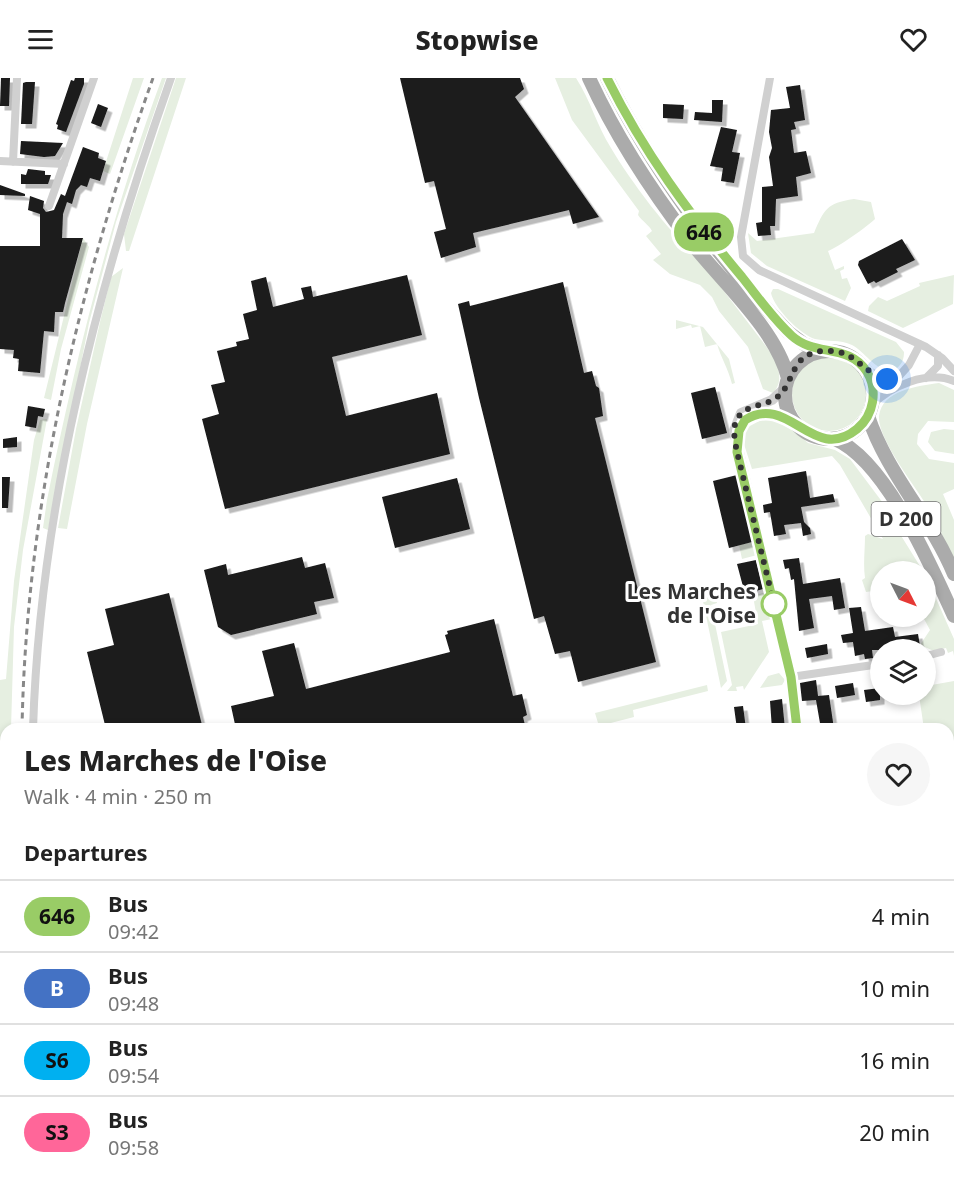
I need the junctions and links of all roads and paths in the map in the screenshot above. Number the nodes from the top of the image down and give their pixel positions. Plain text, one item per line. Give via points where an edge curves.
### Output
1 (17, 78) edge
2 (94, 78) edge
3 (171, 78) edge
4 (582, 78) edge
5 (589, 78) edge
6 (608, 78) edge
7 (770, 78) edge
8 (617, 134) junction
9 (0, 161) edge
10 (13, 162) junction
11 (64, 164) junction
12 (49, 206) dead end
13 (920, 344) junction
14 (823, 351) junction
15 (938, 355) junction
16 (866, 369) junction
17 (954, 371) edge
18 (923, 380) junction
19 (954, 381) edge
20 (787, 383) junction
21 (870, 410) junction
22 (795, 423) junction
23 (835, 439) junction
24 (737, 452) junction
25 (954, 574) edge
26 (954, 616) edge
27 (941, 652) dead end
28 (936, 653) edge
29 (870, 665) edge
30 (791, 677) junction
31 (33, 723) edge
32 (796, 723) edge

1 - 10 street
2 - 11 street
3 - 31 street via 117,240 79,390 43,596
4 - 8 main road
5 - 8 main road
6 - 14 main road via 645,148 704,231 788,332
7 - 13 street via 741,237 743,256 759,270
8 - 20 main road via 670,215 778,352
9 - 10 street
10 - 11 street
11 - 12 street
13 - 15 street
13 - 16 street via 899,376 881,378
14 - 16 main road via 845,353
14 - 20 main road via 800,361
15 - 17 street
15 - 18 street via 935,370
16 - 21 main road via 873,387
18 - 19 street via 940,377
18 - 21 street via 895,387
20 - 22 main road via 786,406
20 - 24 street via 776,398 738,417 734,428
21 - 23 main road via 856,430
21 - 25 main road, D 200 via 891,468 938,539
22 - 23 main road via 813,436
22 - 24 street via 773,413 751,417 740,428
23 - 26 main road, D 200 via 862,457 894,501
24 - 30 street
27 - 28 street
29 - 30 street
30 - 32 street

